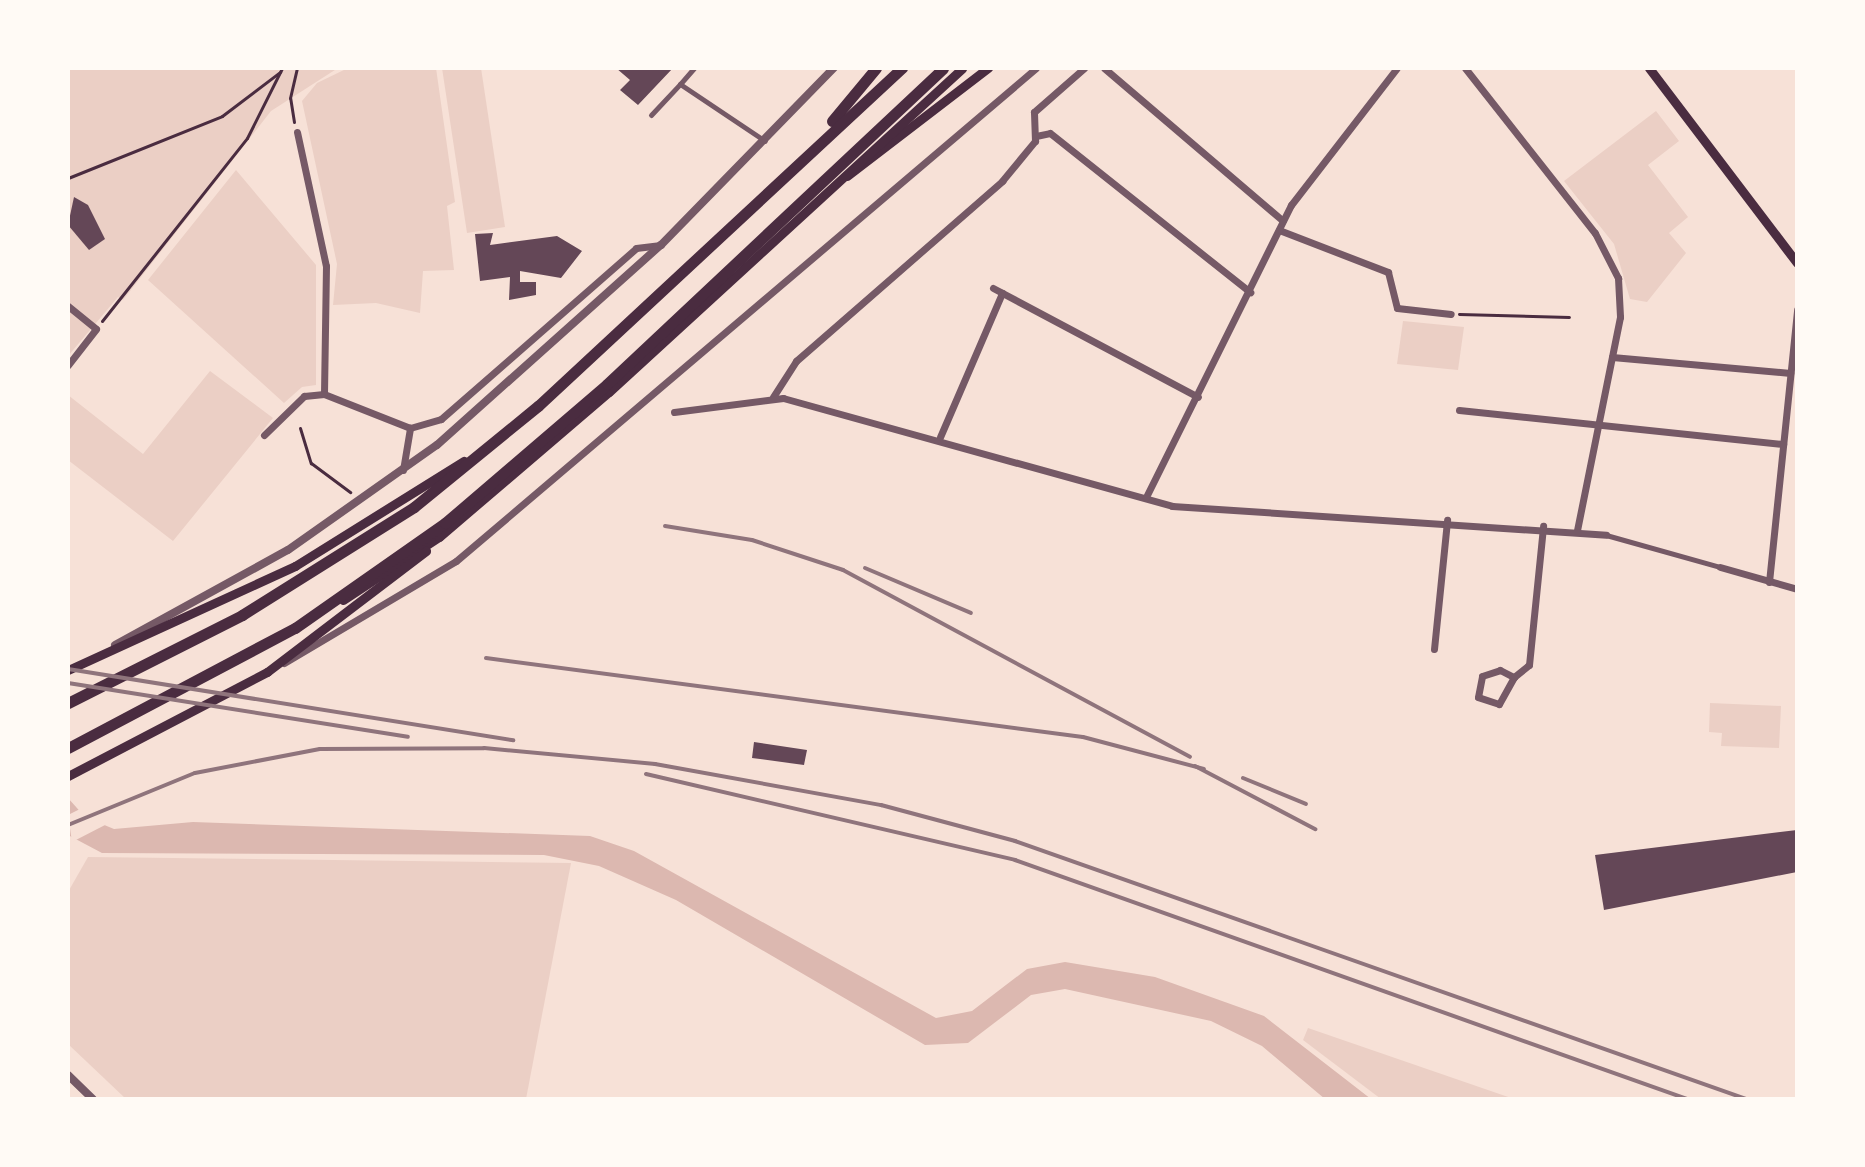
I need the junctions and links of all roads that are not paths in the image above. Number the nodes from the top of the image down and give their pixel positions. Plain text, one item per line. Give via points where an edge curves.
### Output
1 (694, 68) edge
2 (834, 68) edge
3 (876, 68) edge
4 (902, 68) edge
5 (943, 68) edge
6 (962, 68) edge
7 (988, 68) edge
8 (1036, 68) edge
9 (1084, 68) edge
10 (1104, 68) edge
11 (1397, 68) edge
12 (1465, 68) edge
13 (1650, 68) edge
14 (680, 84) junction
15 (651, 115) dead end
16 (297, 132) road end
17 (1036, 136) junction
18 (820, 137) junction
19 (766, 141) junction
20 (824, 191) junction
21 (1283, 221) junction
22 (1279, 230) junction
23 (661, 245) junction
24 (1797, 263) edge
25 (993, 288) dead end
26 (1250, 292) junction
27 (1002, 293) junction
28 (68, 306) edge
29 (1797, 309) edge
30 (1451, 314) road end
31 (1612, 357) junction
32 (68, 365) edge
33 (1790, 373) junction
34 (324, 394) junction
35 (773, 397) junction
36 (1198, 397) junction
37 (1459, 410) dead end
38 (674, 412) dead end
39 (1598, 425) junction
40 (410, 428) junction
41 (264, 435) dead end
42 (940, 437) junction
43 (1783, 444) junction
44 (492, 446) junction
45 (403, 471) junction
46 (1146, 497) junction
47 (1447, 520) junction
48 (1543, 526) junction
49 (1577, 530) junction
50 (1606, 535) joint
51 (439, 537) junction
52 (1720, 567) joint
53 (1769, 582) junction
54 (1797, 589) edge
55 (333, 605) junction
56 (1434, 649) dead end
57 (104, 653) junction
58 (68, 670) edge
59 (267, 672) junction
60 (1514, 677) junction
61 (68, 703) edge
62 (68, 748) edge
63 (68, 776) edge
64 (68, 1075) edge
65 (93, 1099) edge

1 - 14 street
2 - 19 street
3 - 18 highway
4 - 18 highway
5 - 55 highway via 607,384 445,523
6 - 20 main road
7 - 20 main road
8 - 59 street via 456,561
9 - 17 street via 1034,112
10 - 21 street
11 - 21 street
12 - 31 street via 1609,255 1620,301
13 - 24 main road
14 - 15 street
14 - 19 street
16 - 34 street via 326,266
17 - 26 street via 1050,133
17 - 35 street via 1002,181 796,361
18 - 44 highway
19 - 23 street
20 - 51 main road via 609,392
21 - 22 street
22 - 26 street
22 - 30 street via 1388,272 1397,308
23 - 40 street via 636,248 448,415
23 - 45 street
25 - 27 street
26 - 36 street
27 - 36 street
27 - 42 street
28 - 32 street via 96,329
29 - 33 street
31 - 33 street
31 - 39 street
33 - 43 street
34 - 40 street
34 - 41 street via 304,396
35 - 38 street
35 - 42 street
36 - 46 street
37 - 39 street
39 - 43 street
39 - 49 street
40 - 45 street
42 - 46 street
43 - 53 street
44 - 57 main road via 295,566
44 - 61 highway via 320,570
45 - 57 street via 288,550
46 - 47 street via 1172,506
47 - 48 street
47 - 56 street
48 - 49 street
48 - 60 street via 1529,665
49 - 50 street
50 - 52 street
51 - 55 main road
51 - 59 main road
52 - 53 street
53 - 54 street
55 - 62 highway
57 - 58 main road
59 - 63 main road
60 - 60 street via 1500,670 1482,676 1478,697 1499,704
64 - 65 street

